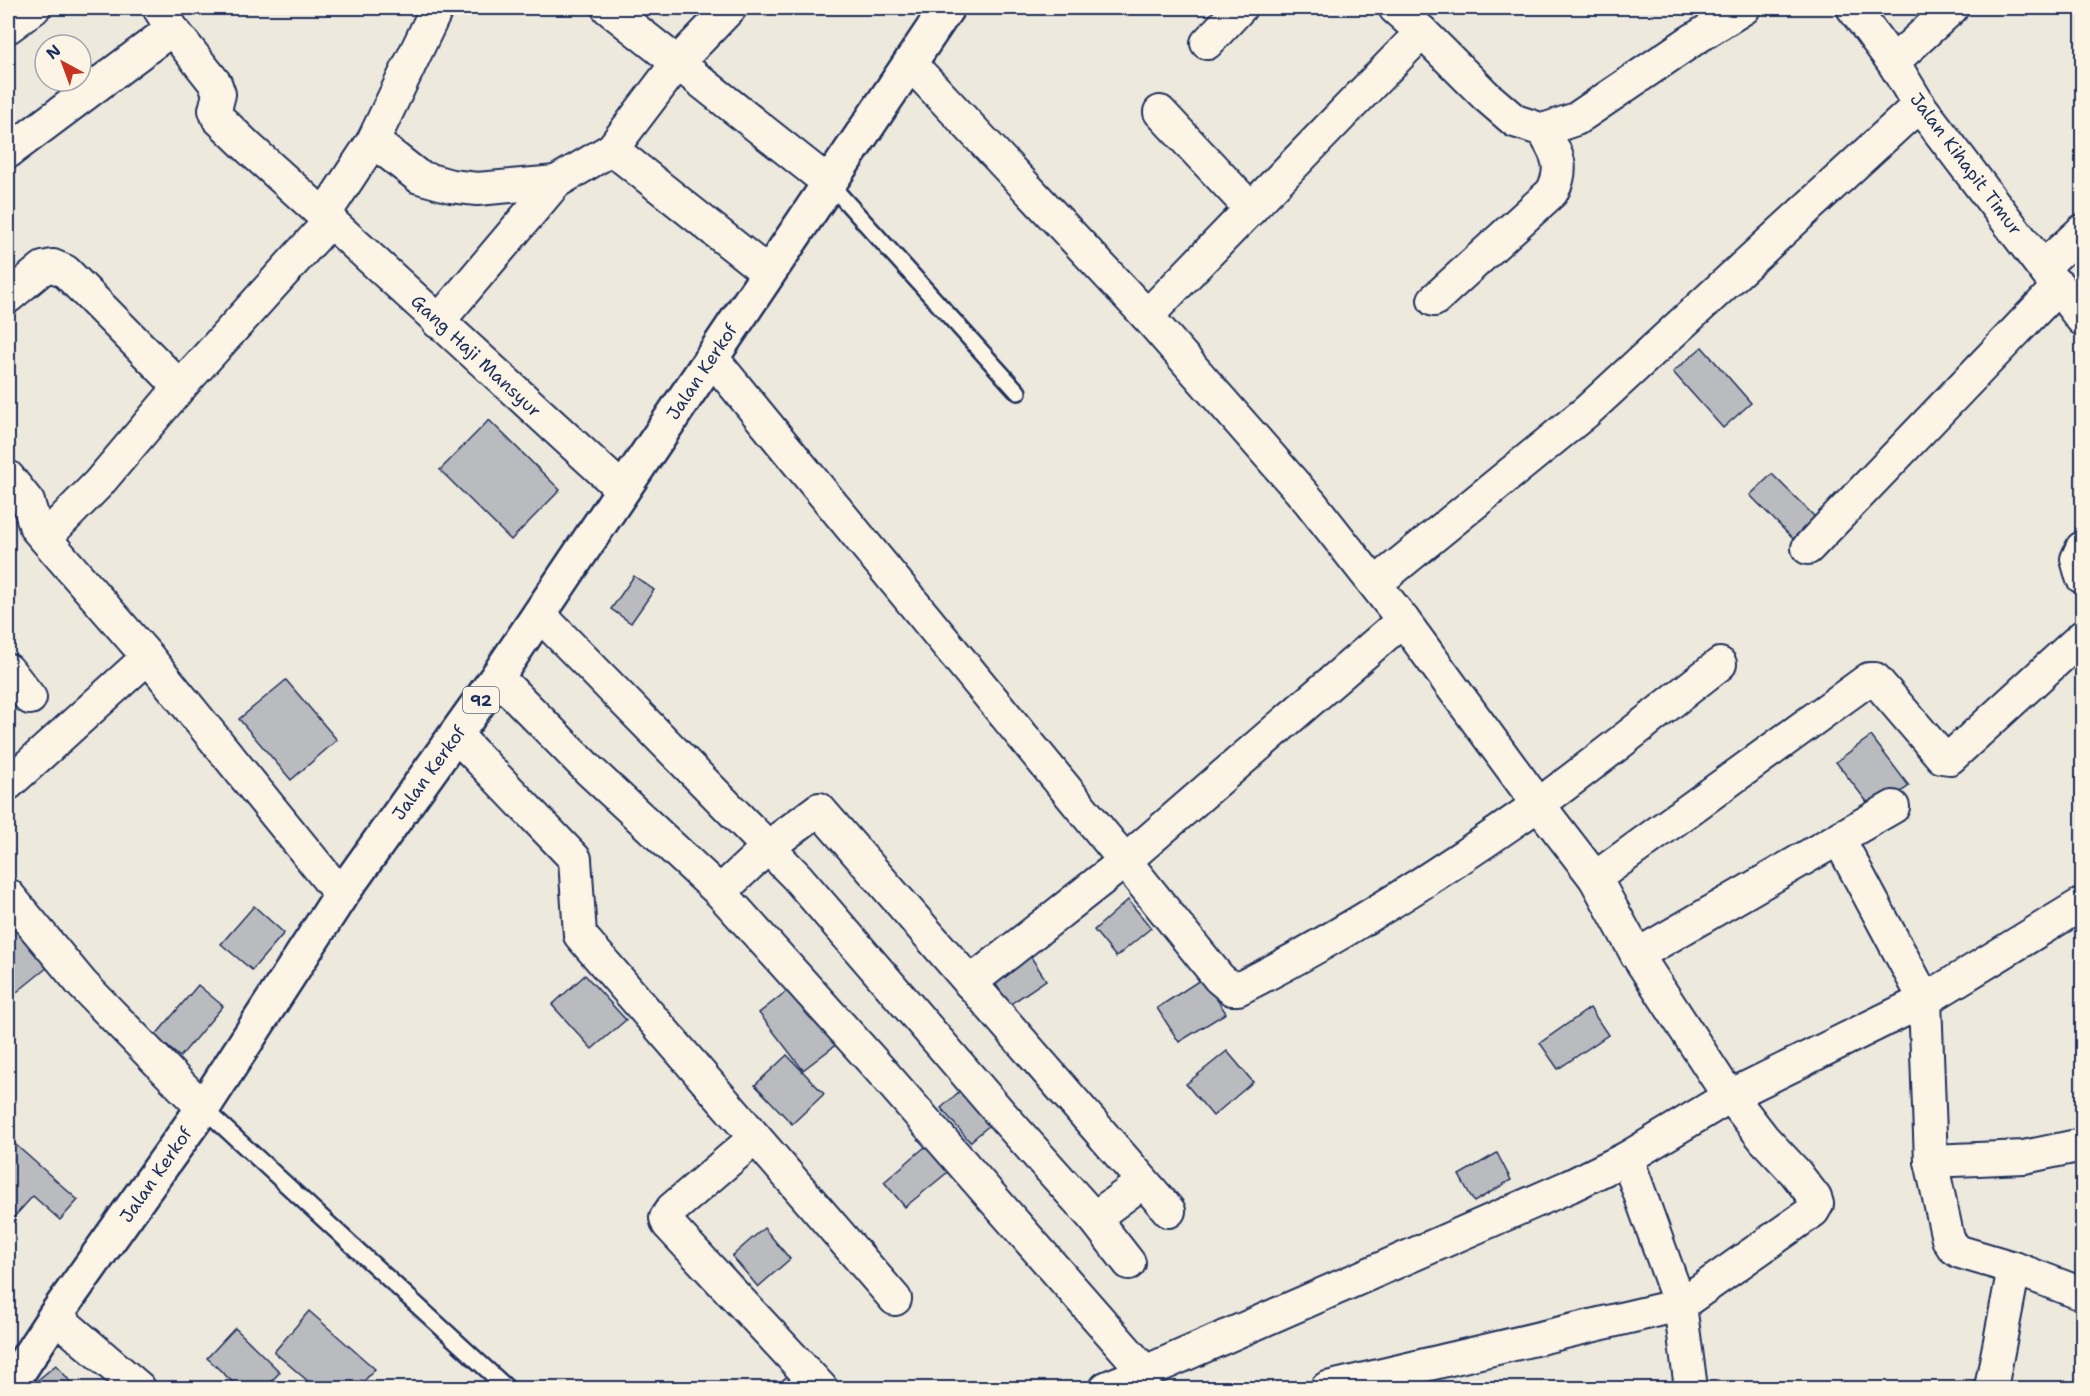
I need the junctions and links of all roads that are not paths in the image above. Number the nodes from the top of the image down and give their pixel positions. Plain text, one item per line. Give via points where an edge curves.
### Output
1 (34, 8) edge
2 (437, 8) edge
3 (608, 8) edge
4 (730, 8) edge
5 (948, 8) edge
6 (1240, 8) edge
7 (1395, 8) edge
8 (1744, 8) edge
9 (1853, 8) edge
10 (1952, 8) edge
11 (166, 18) edge
12 (8, 27) edge
13 (1422, 32) junction
14 (1206, 43) dead end
15 (678, 62) junction
16 (1893, 62) junction
17 (910, 63) junction
18 (1919, 105) junction
19 (1160, 112) dead end
20 (1543, 130) junction
21 (373, 141) junction
22 (612, 149) junction
23 (8, 152) edge
24 (556, 182) junction
25 (829, 183) junction
26 (1251, 209) junction
27 (327, 218) junction
28 (2082, 231) edge
29 (768, 273) junction
30 (2051, 276) junction
31 (8, 297) edge
32 (1434, 300) dead end
33 (1148, 316) junction
34 (2082, 319) edge
35 (438, 322) junction
36 (712, 358) junction
37 (180, 387) junction
38 (1018, 392) dead end
39 (8, 477) edge
40 (622, 490) junction
41 (18, 511) edge
42 (45, 537) junction
43 (1808, 548) dead end
44 (2082, 548) edge
45 (2082, 577) edge
46 (1375, 584) junction
47 (539, 614) junction
48 (1403, 620) junction
49 (2082, 637) edge
50 (148, 657) junction
51 (1720, 664) dead end
52 (8, 670) edge
53 (497, 677) junction
54 (30, 698) dead end
55 (456, 735) junction
56 (8, 784) edge
57 (1538, 804) junction
58 (1893, 807) dead end
59 (1839, 839) junction
60 (768, 848) junction
61 (1125, 861) junction
62 (1595, 878) junction
63 (720, 892) junction
64 (8, 895) edge
65 (341, 895) junction
66 (2082, 904) edge
67 (1637, 955) junction
68 (970, 983) junction
69 (1925, 1000) junction
70 (1730, 1096) junction
71 (203, 1108) junction
72 (755, 1138) junction
73 (2082, 1145) edge
74 (1627, 1158) junction
75 (1931, 1161) junction
76 (1143, 1182) junction
77 (1168, 1211) dead end
78 (1094, 1218) junction
79 (1129, 1263) dead end
80 (2014, 1268) junction
81 (2082, 1294) edge
82 (895, 1299) dead end
83 (1680, 1305) junction
84 (55, 1316) junction
85 (1145, 1372) junction
86 (9, 1383) edge
87 (139, 1389) edge
88 (507, 1389) edge
89 (821, 1389) edge
90 (1106, 1389) edge
91 (1327, 1389) edge
92 (1691, 1389) edge
93 (1991, 1389) edge

1 - 12 street
2 - 21 street
3 - 15 street
4 - 15 street
5 - 17 main road, Jalan Kerkof / 92
6 - 14 street
7 - 13 street
8 - 20 street via 1576,119
9 - 16 street, Jalan Kihapit Timur
10 - 16 street
11 - 23 street
11 - 27 street, Gang Haji Mansyur via 215,83 219,94 215,110 218,118
13 - 20 street via 1515,121
13 - 26 street
15 - 22 street
15 - 25 street
16 - 18 street, Jalan Kihapit Timur
17 - 25 main road, Jalan Kerkof / 92
17 - 33 street
18 - 30 street, Jalan Kihapit Timur
18 - 46 street via 1586,412
19 - 26 street
20 - 32 street via 1559,166 1559,180 1552,192
21 - 24 street via 419,177 450,186 477,189
21 - 27 street
22 - 24 street
22 - 29 street
24 - 35 street
25 - 29 main road, Jalan Kerkof / 92
25 - 38 lane
26 - 33 street
27 - 35 street, Gang Haji Mansyur
27 - 37 street
28 - 30 street
29 - 36 main road, Jalan Kerkof / 92
30 - 34 street, Jalan Kihapit Timur
30 - 43 street
31 - 37 street via 43,268 54,266 65,271
33 - 46 street via 1310,502
35 - 40 street, Gang Haji Mansyur
36 - 40 main road, Jalan Kerkof / 92
36 - 61 street
37 - 42 street via 98,483
39 - 41 street
40 - 47 main road, Jalan Kerkof / 92
41 - 42 street
42 - 50 street
44 - 45 street via 2077,559
46 - 48 street
47 - 53 main road, Jalan Kerkof / 92
47 - 60 street
48 - 57 street
48 - 61 street
49 - 62 street via 1950,758 1942,757 1875,679 1869,679
50 - 56 street
50 - 65 street
51 - 57 street
52 - 54 street
53 - 55 main road, Jalan Kerkof / 92
53 - 63 street via 589,770
55 - 65 main road, Jalan Kerkof / 92
55 - 72 street via 575,859 580,935
57 - 61 street via 1416,887 1238,990 1219,978
57 - 62 street
58 - 59 street
59 - 67 street
59 - 69 street
60 - 63 street
60 - 68 street via 819,809
60 - 78 street
61 - 68 street
62 - 67 street
63 - 85 street
64 - 71 street via 82,984
65 - 71 main road, Jalan Kerkof / 92
66 - 69 street
67 - 70 street
68 - 76 street
69 - 70 street
69 - 75 street
70 - 74 street
70 - 83 street via 1817,1204 1813,1211
71 - 84 main road, Jalan Kerkof / 92
71 - 88 lane
72 - 82 street
72 - 89 street via 666,1218
73 - 75 street via 2024,1157
74 - 83 street
74 - 85 street
75 - 80 street via 1953,1247
76 - 77 street
76 - 78 street
78 - 79 street
80 - 81 street
80 - 93 street
83 - 91 street
83 - 92 street
84 - 86 main road, Jalan Kerkof / 92
84 - 87 street
85 - 90 street

